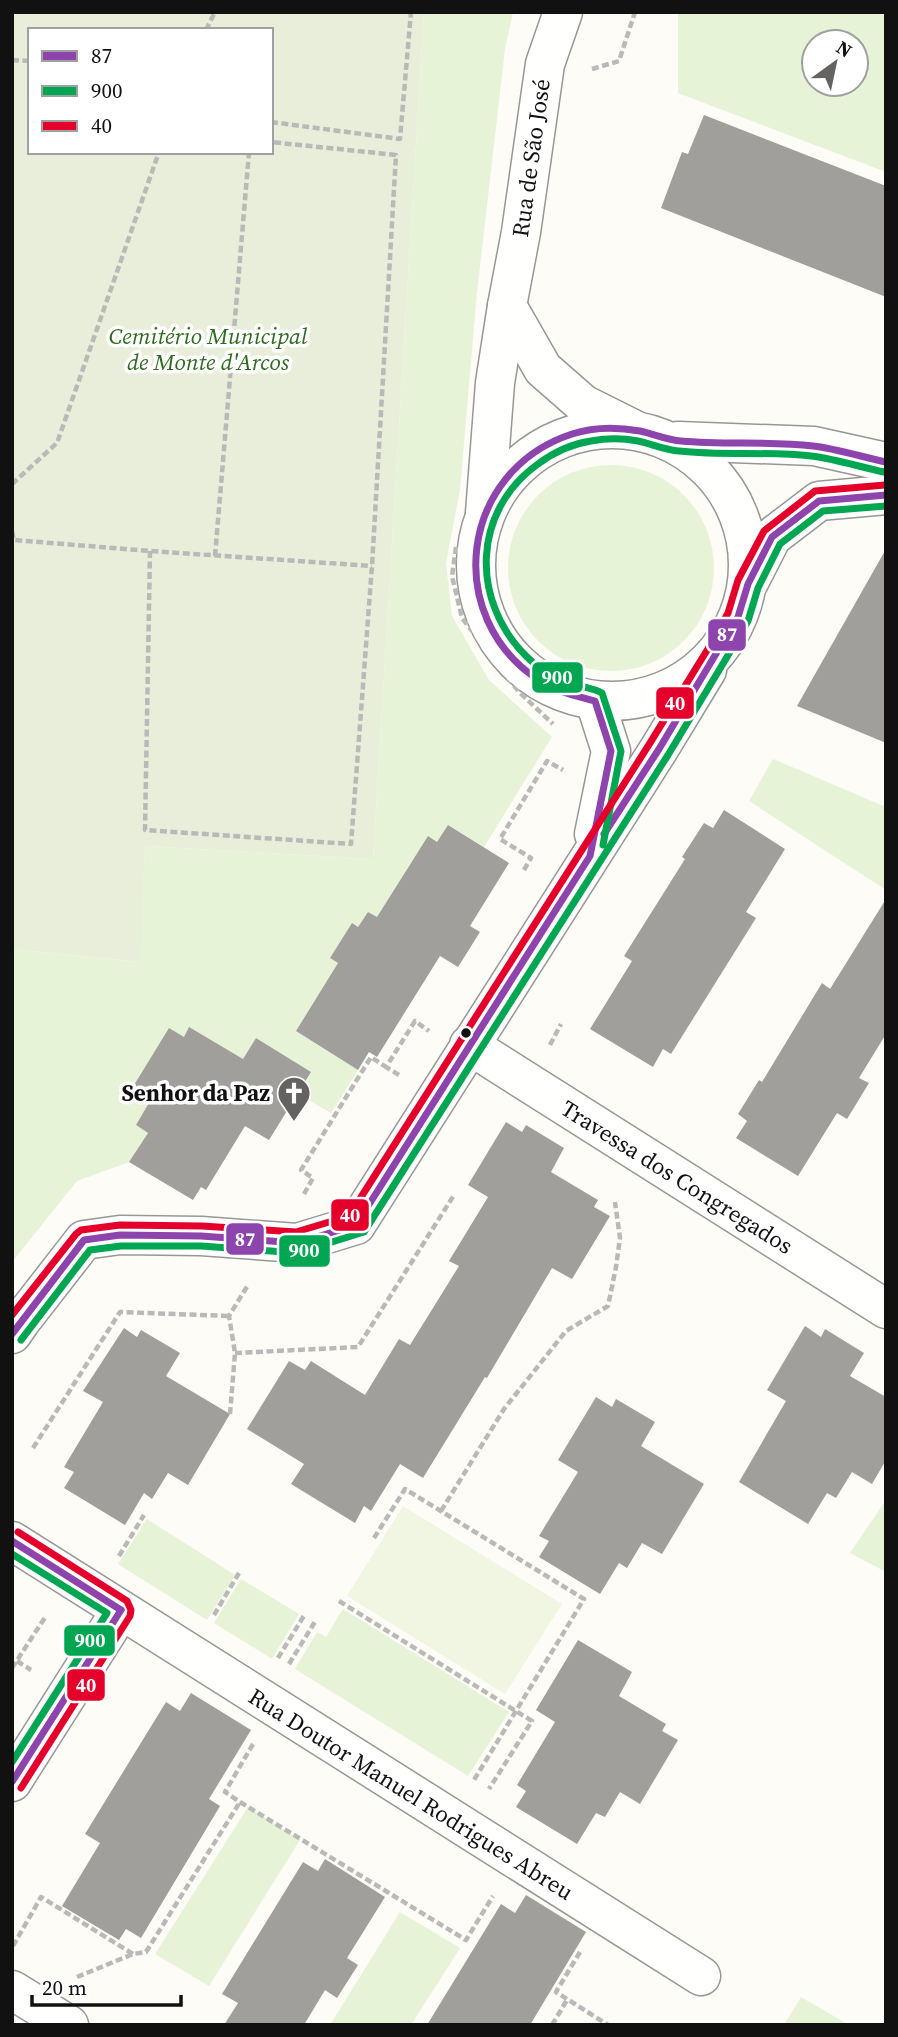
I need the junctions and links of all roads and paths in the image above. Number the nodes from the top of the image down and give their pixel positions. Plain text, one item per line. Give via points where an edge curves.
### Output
1 (215, 12) edge
2 (411, 12) edge
3 (563, 12) edge
4 (635, 12) edge
5 (207, 28) edge
6 (587, 70) dead end
7 (273, 122) edge
8 (273, 142) edge
9 (158, 154) edge
10 (249, 154) edge
11 (507, 306) junction
12 (637, 431) junction
13 (678, 441) junction
14 (886, 462) edge
15 (12, 484) edge
16 (886, 495) edge
17 (485, 513) junction
18 (12, 531) edge
19 (13, 541) edge
20 (457, 542) dead end
21 (150, 551) junction
22 (215, 555) junction
23 (372, 566) junction
24 (748, 584) junction
25 (707, 670) junction
26 (595, 701) junction
27 (559, 730) dead end
28 (568, 773) dead end
29 (590, 856) junction
30 (518, 880) dead end
31 (561, 1024) dead end
32 (432, 1032) dead end
33 (468, 1045) junction
34 (548, 1049) dead end
35 (386, 1067) junction
36 (409, 1081) dead end
37 (454, 1195) dead end
38 (300, 1201) dead end
39 (615, 1202) dead end
40 (255, 1275) dead end
41 (886, 1309) edge
42 (229, 1316) junction
43 (12, 1334) edge
44 (235, 1353) junction
45 (230, 1414) dead end
46 (33, 1448) dead end
47 (440, 1511) junction
48 (145, 1515) dead end
49 (374, 1538) dead end
50 (12, 1541) edge
51 (114, 1563) dead end
52 (239, 1573) dead end
53 (339, 1601) dead end
54 (52, 1606) dead end
55 (121, 1610) junction
56 (305, 1614) dead end
57 (316, 1620) dead end
58 (208, 1625) dead end
59 (274, 1665) dead end
60 (12, 1668) edge
61 (284, 1672) dead end
62 (516, 1711) junction
63 (12, 1782) edge
64 (470, 1787) dead end
65 (484, 1796) dead end
66 (498, 1887) dead end
67 (12, 1947) edge
68 (581, 1951) dead end
69 (133, 1954) junction
70 (701, 1976) dead end
71 (69, 1981) dead end
72 (12, 1990) edge
73 (567, 2000) junction
74 (69, 2025) edge
75 (552, 2025) edge
76 (608, 2025) edge

1 - 5 path
2 - 7 path via 400,139
3 - 11 street, Rua de São José via 545,64
4 - 6 path via 619,61
8 - 23 path via 396,155
9 - 15 path via 57,443
10 - 22 path
11 - 12 street via 542,369 583,404
11 - 17 street, Rua de São José via 495,383
12 - 13 street
12 - 17 street via 600,428 563,437 530,455 503,481
13 - 14 street via 814,446
13 - 24 street via 727,491 744,531
16 - 24 street via 819,501 772,537
17 - 26 street via 475,576 495,636 515,661 540,681
18 - 19 path
19 - 21 path
20 - 27 path via 452,576 462,618 519,692
21 - 22 path
21 - 23 path via 145,831 351,844
22 - 23 path
24 - 25 street via 738,617
25 - 26 street via 659,694 629,701
25 - 29 street
26 - 29 street via 611,751
28 - 30 path via 547,761 500,839 531,858
29 - 33 street
31 - 34 path
32 - 35 path via 415,1021
33 - 41 street, Travessa dos Congregados
33 - 43 street via 356,1225 298,1242 120,1235 84,1240
35 - 36 path
35 - 38 path via 371,1057 300,1170 313,1178
37 - 44 path via 358,1347
39 - 47 path via 620,1238 607,1306 566,1331 504,1409
40 - 42 path
42 - 44 path
42 - 46 path via 120,1312
44 - 45 path
47 - 49 path via 405,1489
47 - 62 path via 584,1599
48 - 51 path
50 - 55 street, Rua Doutor Manuel Rodrigues Abreu
52 - 58 path
53 - 62 path
54 - 60 path
55 - 63 street
55 - 70 street, Rua Doutor Manuel Rodrigues Abreu
56 - 59 path
57 - 61 path
62 - 64 path
62 - 65 path via 532,1721
66 - 69 path via 466,1940 240,1802 146,1952
67 - 69 path via 41,1897
68 - 73 path via 556,1993
69 - 71 path
72 - 74 street
73 - 75 path
73 - 76 path

